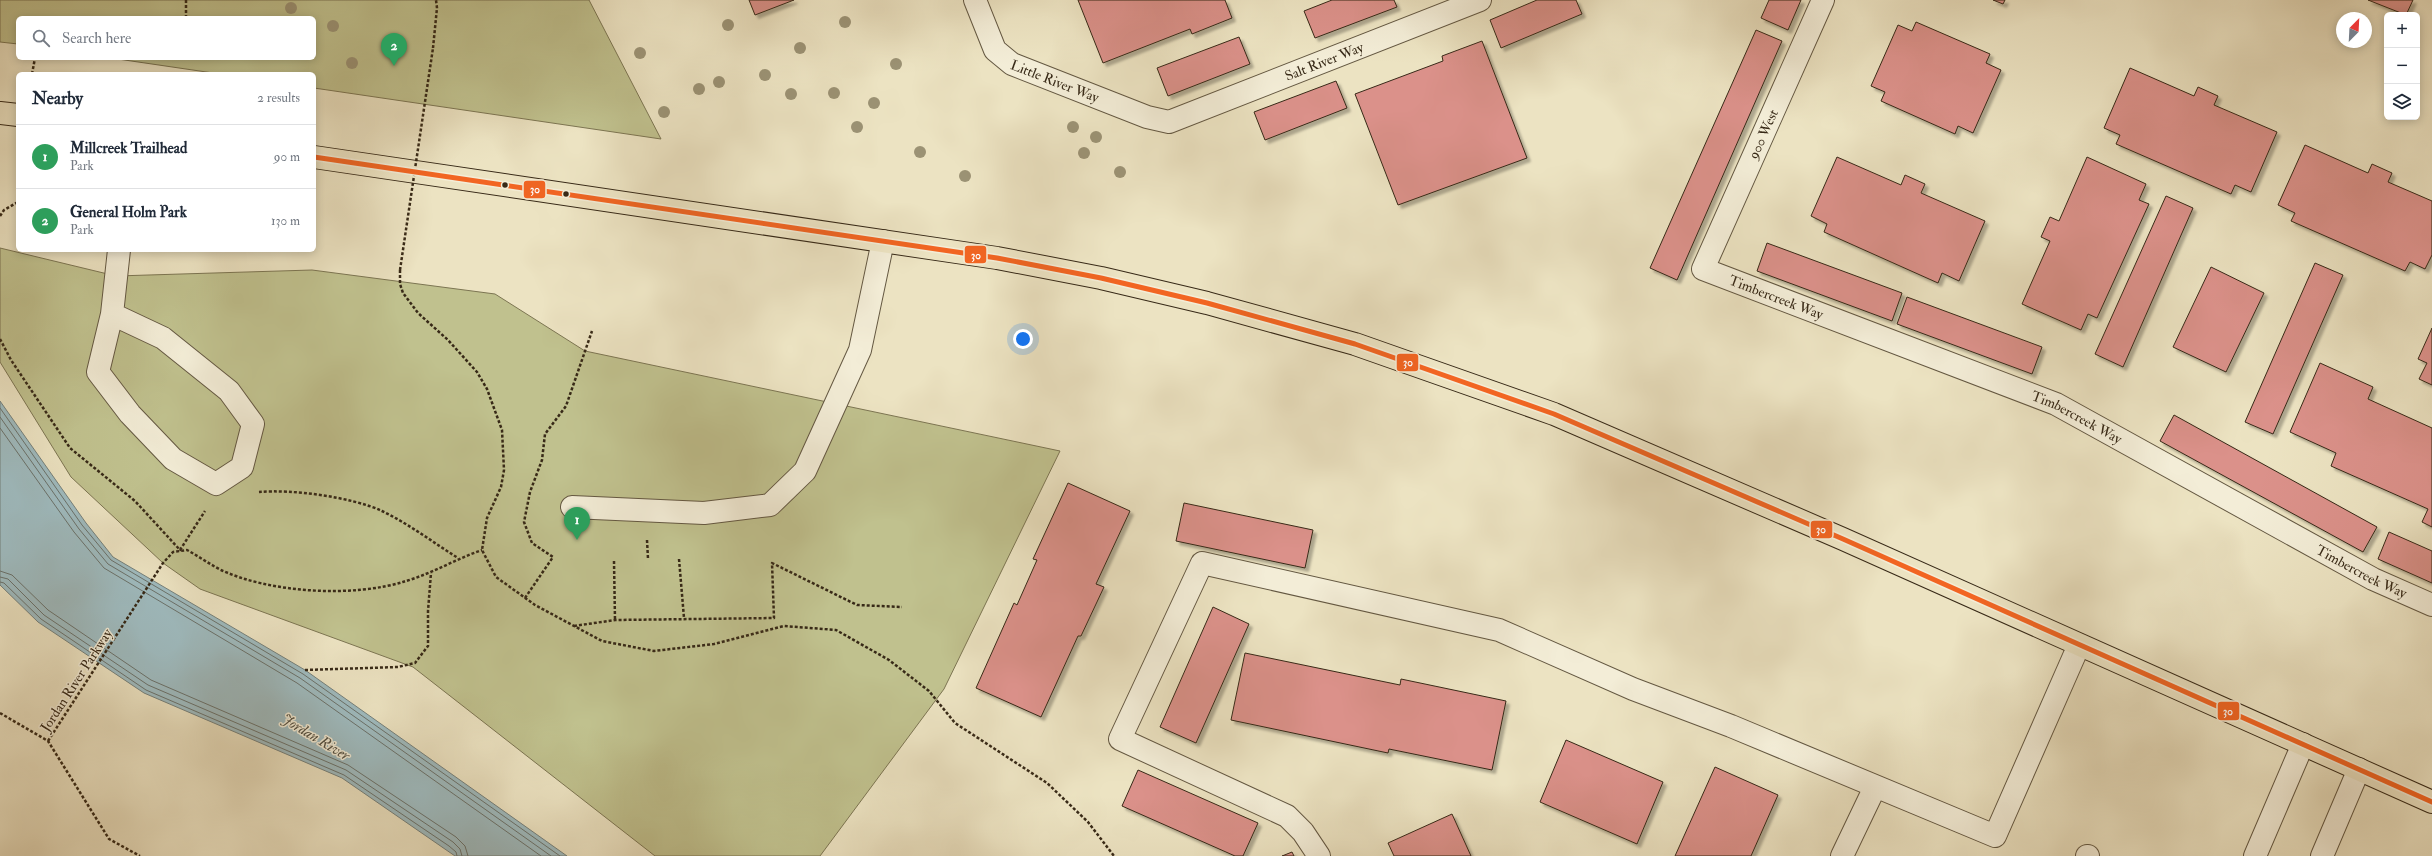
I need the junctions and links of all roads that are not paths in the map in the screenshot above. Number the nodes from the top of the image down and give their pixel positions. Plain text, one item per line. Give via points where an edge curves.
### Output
1 (975, 0) edge
2 (1480, 0) edge
3 (1823, 0) edge
4 (0, 112) edge
5 (16, 115) edge
6 (1169, 122) joint
7 (316, 157) edge
8 (883, 241) junction
9 (119, 252) edge
10 (1703, 269) joint
11 (112, 314) junction
12 (572, 507) dead end
13 (2432, 605) edge
14 (2079, 645) junction
15 (2303, 744) junction
16 (2359, 769) junction
17 (1875, 787) junction
18 (2432, 802) edge
19 (1319, 856) edge
20 (1842, 856) edge
21 (2255, 856) edge
22 (2322, 856) edge

1 - 6 street, Little River Way via 995,50 1012,64 1147,117
2 - 6 street, Salt River Way
3 - 10 street, 900 West
4 - 5 main road
7 - 8 main road
8 - 12 street via 860,350 806,471 770,505 704,513
8 - 14 main road via 1004,259 1101,278 1207,303 1355,344 1554,414
9 - 11 street
10 - 13 street, Timbercreek Way via 2056,404 2373,579
11 - 11 street via 98,372 130,414 173,459 216,484 242,467 253,424 229,391 163,338
14 - 15 main road
14 - 17 street via 1995,836
15 - 16 main road
15 - 21 street
16 - 18 main road
16 - 22 street
17 - 19 street via 1731,726 1633,689 1499,630 1202,562 1120,739 1287,816 1303,832
17 - 20 street

